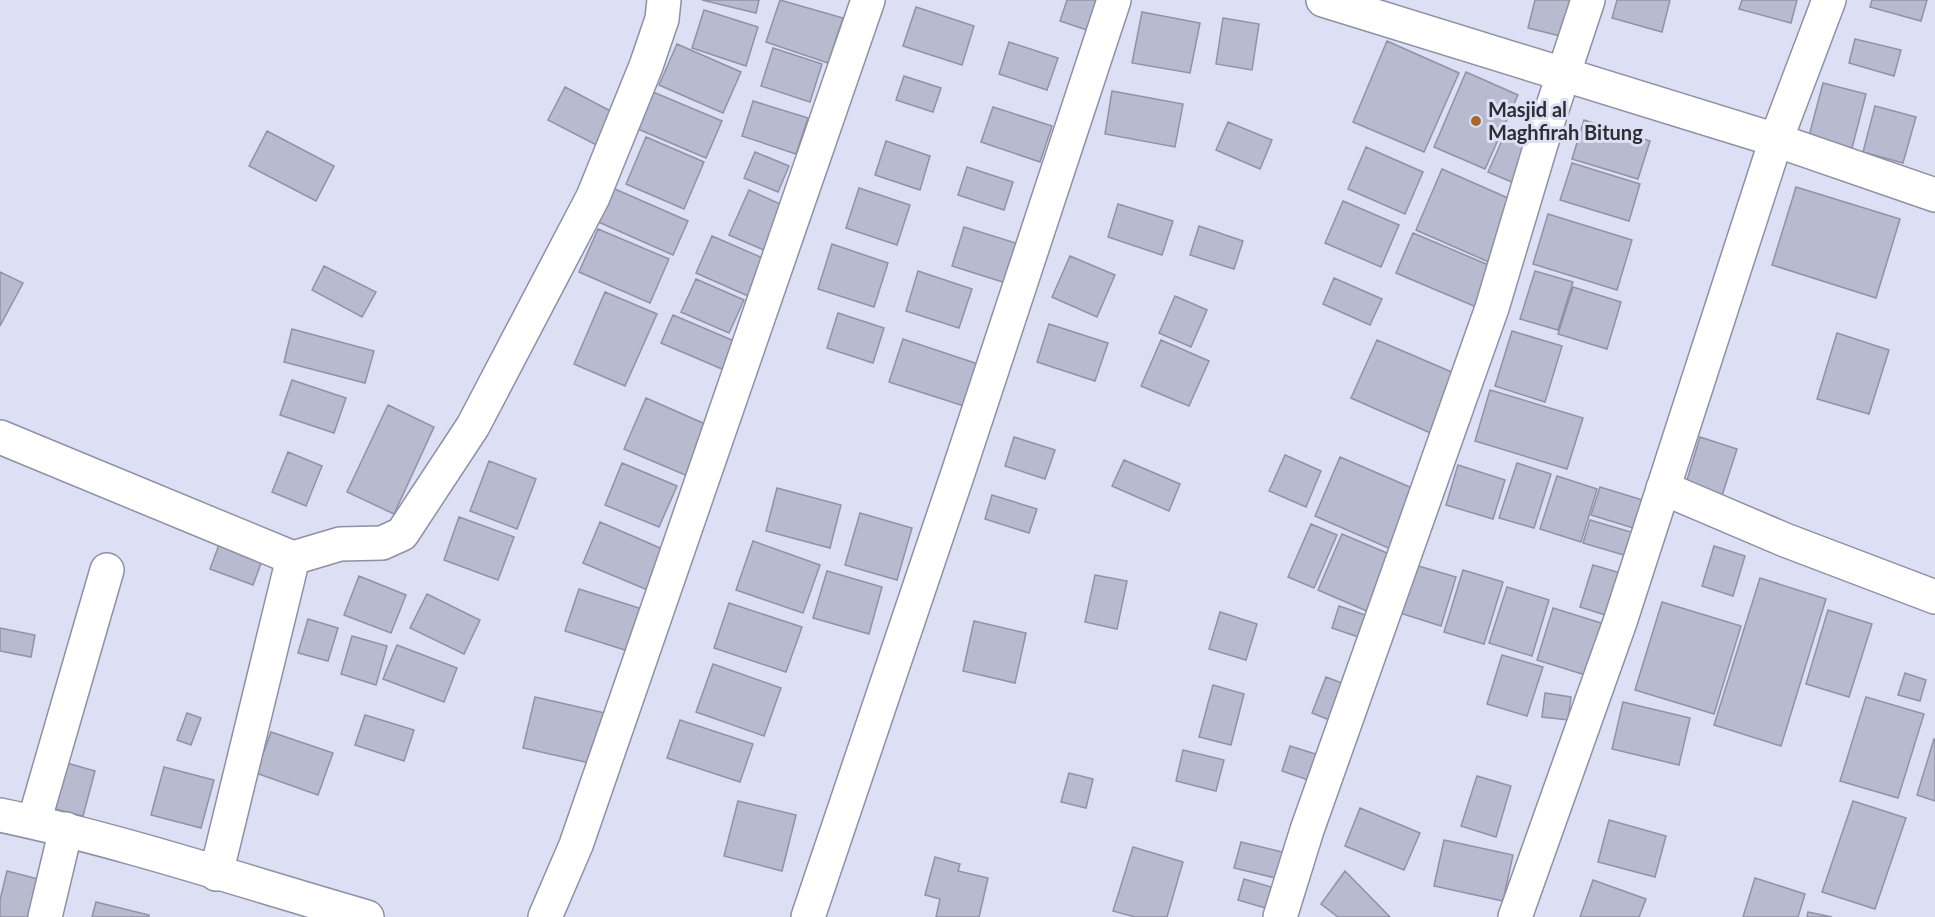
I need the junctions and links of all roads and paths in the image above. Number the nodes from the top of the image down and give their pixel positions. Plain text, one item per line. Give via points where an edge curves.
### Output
1 (664, 0) edge
2 (868, 0) edge
3 (1114, 0) edge
4 (1323, 0) edge
5 (1588, 0) edge
6 (1829, 0) edge
7 (1365, 7) edge
8 (1565, 73) junction
9 (1776, 140) junction
10 (1935, 195) edge
11 (0, 437) edge
12 (1663, 488) junction
13 (293, 558) junction
14 (108, 570) dead end
15 (1935, 597) edge
16 (0, 815) edge
17 (34, 822) junction
18 (66, 829) junction
19 (216, 874) junction
20 (45, 917) edge
21 (367, 917) edge
22 (544, 917) edge
23 (808, 917) edge
24 (1280, 917) edge
25 (1515, 917) edge

1 - 13 street via 662,19 646,66 593,197 473,426 402,534 382,543 340,544
2 - 22 street via 576,845
3 - 23 street
4 - 7 street
5 - 8 street
6 - 9 street
7 - 8 street
8 - 9 street
8 - 24 street via 1492,308 1307,830
9 - 10 street
9 - 12 street
11 - 13 street
12 - 15 street
12 - 25 street
13 - 19 street
14 - 17 street
16 - 17 street
17 - 18 street
18 - 19 street
18 - 20 street
19 - 21 street

